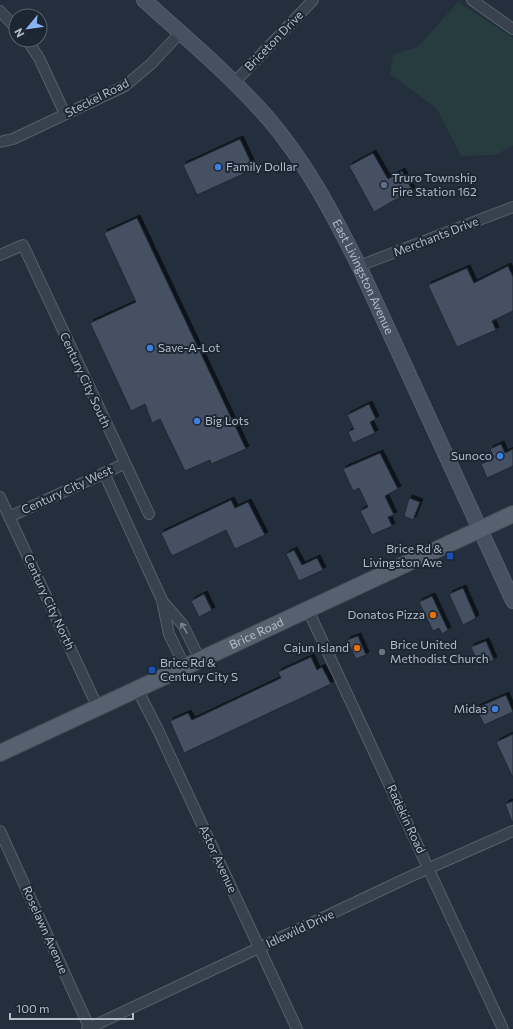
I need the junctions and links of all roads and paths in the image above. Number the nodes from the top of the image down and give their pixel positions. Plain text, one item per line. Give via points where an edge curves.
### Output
1 (144, 0) edge
2 (313, 0) edge
3 (472, 0) edge
4 (0, 11) edge
5 (8, 20) edge
6 (513, 29) edge
7 (180, 33) junction
8 (32, 48) edge
9 (234, 83) junction
10 (65, 114) junction
11 (0, 142) edge
12 (513, 207) edge
13 (0, 255) edge
14 (359, 266) junction
15 (124, 464) junction
16 (104, 473) junction
17 (0, 497) edge
18 (148, 514) dead end
19 (513, 514) edge
20 (9, 517) junction
21 (480, 530) junction
22 (162, 600) junction
23 (513, 601) edge
24 (308, 610) junction
25 (200, 660) junction
26 (185, 667) junction
27 (138, 689) junction
28 (98, 708) junction
29 (0, 753) edge
30 (0, 831) edge
31 (513, 831) edge
32 (429, 869) junction
33 (259, 949) junction
34 (89, 1029) edge
35 (297, 1029) edge
36 (502, 1029) edge

1 - 7 main road, East Livingston Avenue
2 - 9 street, Briceton Drive
3 - 6 street
4 - 5 street
7 - 9 main road, East Livingston Avenue
7 - 10 street, Steckel Road via 151,64 125,86
8 - 10 street
9 - 14 main road, East Livingston Avenue via 276,128 310,175 342,230
10 - 11 street, Steckel Road via 13,139
12 - 14 street, Merchants Drive
13 - 15 street, Century City South via 23,245
14 - 21 main road, East Livingston Avenue
15 - 16 street, Century City West
15 - 18 street, Century City South
16 - 20 street, Century City West
16 - 22 street
17 - 20 street, Century City North
19 - 21 main road, Brice Road
20 - 28 street, Century City North
21 - 23 main road, East Livingston Avenue
21 - 24 main road, Brice Road
25 -> 22 street via 183,625
22 - 26 street via 169,634
24 - 25 main road, Brice Road
24 - 32 street, Radekin Road
25 - 26 main road, Brice Road
26 - 27 main road, Brice Road
27 - 28 main road, Brice Road
27 - 33 street, Astor Avenue
28 - 29 main road, Brice Road
30 - 34 street, Roselawn Avenue
31 - 32 street, Idlewild Drive
32 - 33 street, Idlewild Drive
32 - 36 street, Radekin Road
33 - 34 street, Idlewild Drive
33 - 35 street, Astor Avenue

